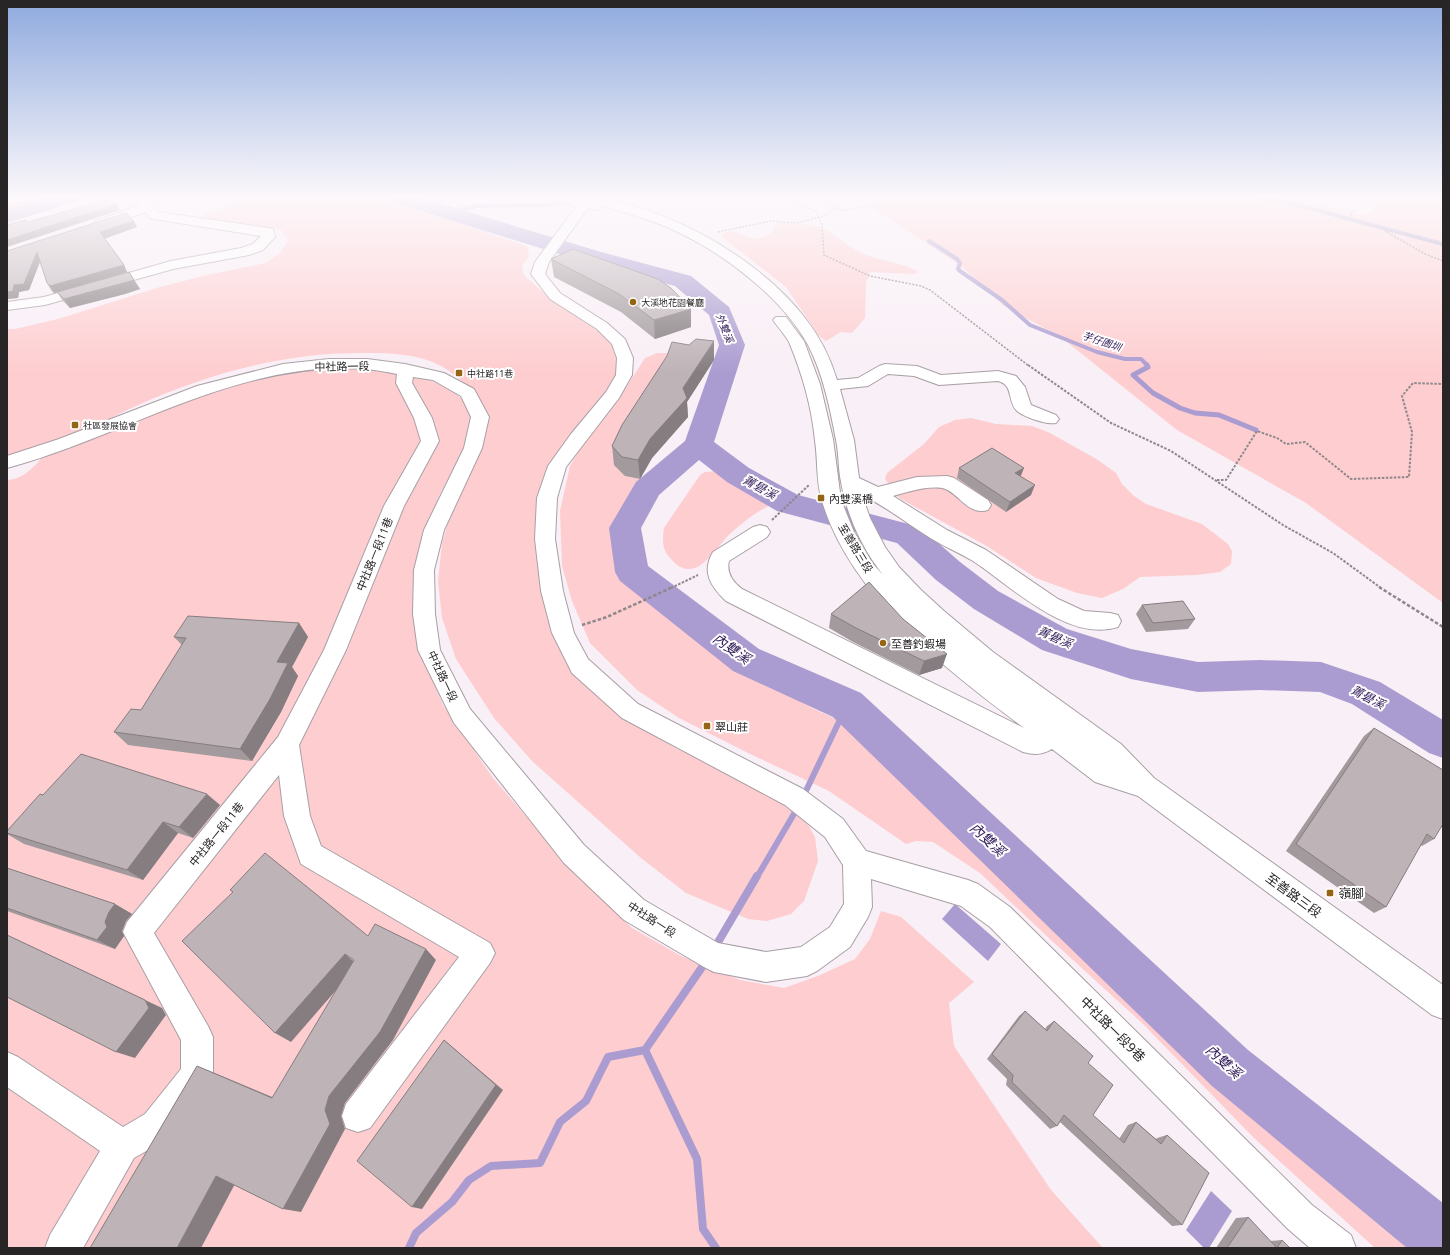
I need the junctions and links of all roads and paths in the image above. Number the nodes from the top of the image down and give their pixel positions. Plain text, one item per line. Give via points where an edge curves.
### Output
1 (224, 256) edge
2 (547, 256) edge
3 (705, 256) edge
4 (724, 256) edge
5 (825, 256) edge
6 (1429, 256) edge
7 (1443, 261) edge
8 (7, 306) edge
9 (405, 369) junction
10 (1443, 384) edge
11 (830, 385) junction
12 (1050, 419) dead end
13 (7, 462) edge
14 (1216, 480) junction
15 (809, 484) dead end
16 (852, 491) junction
17 (876, 494) junction
18 (981, 504) dead end
19 (760, 532) joint
20 (702, 573) dead end
21 (1110, 621) dead end
22 (1443, 627) edge
23 (563, 633) junction
24 (1069, 721) junction
25 (1052, 736) junction
26 (287, 745) junction
27 (1145, 786) junction
28 (857, 862) junction
29 (1443, 1004) edge
30 (7, 1068) edge
31 (358, 1116) dead end
32 (122, 1146) junction
33 (63, 1248) edge
34 (1338, 1248) edge

1 - 8 street via 171,265 45,301
2 - 23 street via 538,274 545,285 555,296 602,326 619,342 626,358 624,375 613,394 576,438 557,466 547,498 545,539 552,591
3 - 25 street, 至善路三段 via 759,297 796,341 819,410 831,500 844,533 866,569 894,603 941,648
4 - 11 street, 至善路三段 via 769,288 790,309 810,335
5 - 14 path via 870,276 930,290 1047,380 1111,423 1171,451
6 - 7 path
9 - 13 street, 中社路一段 via 367,364 329,364 282,369 203,390 52,448
9 - 26 street, 中社路一段11巷 via 404,383 423,418 430,441 394,506 335,650
9 - 28 street, 中社路一段 via 438,376 468,393 480,417 473,448 434,530 424,570 424,614 429,650 462,716 574,854 634,910 714,957 766,967 807,961 840,937 858,907
10 - 14 path via 1413,383 1402,396 1412,432 1409,477 1351,479 1306,442 1286,444 1257,431 1226,480
11 - 12 street via 862,383 885,369 917,371 939,380 998,376 1010,379 1017,387 1024,408
11 - 16 street, 至善路三段 via 846,445
14 - 22 path via 1283,525 1333,553 1366,578
15 - 19 path
16 - 17 street
16 - 24 street, 至善路三段 via 866,530 877,551 890,570 921,604 976,651
17 - 18 street via 917,483 947,482
17 - 21 street via 940,535 979,555 1050,605 1081,619
19 - 25 street via 720,557 717,567 723,585 734,595 1032,744 1042,743
20 - 23 path via 607,617
23 - 28 street via 580,666 630,711 794,797 834,828
24 - 25 street
24 - 27 street, 至善路三段 via 1116,755
25 - 27 street, 至善路三段 via 1104,774
26 - 31 street via 297,816 311,855 480,953
26 - 32 street, 中社路一段11巷 via 137,932 197,1037 196,1074 157,1126
27 - 29 street, 至善路三段
28 - 34 street, 中社路一段9巷 via 968,894 1000,917 1300,1217
30 - 32 street
32 - 33 street

